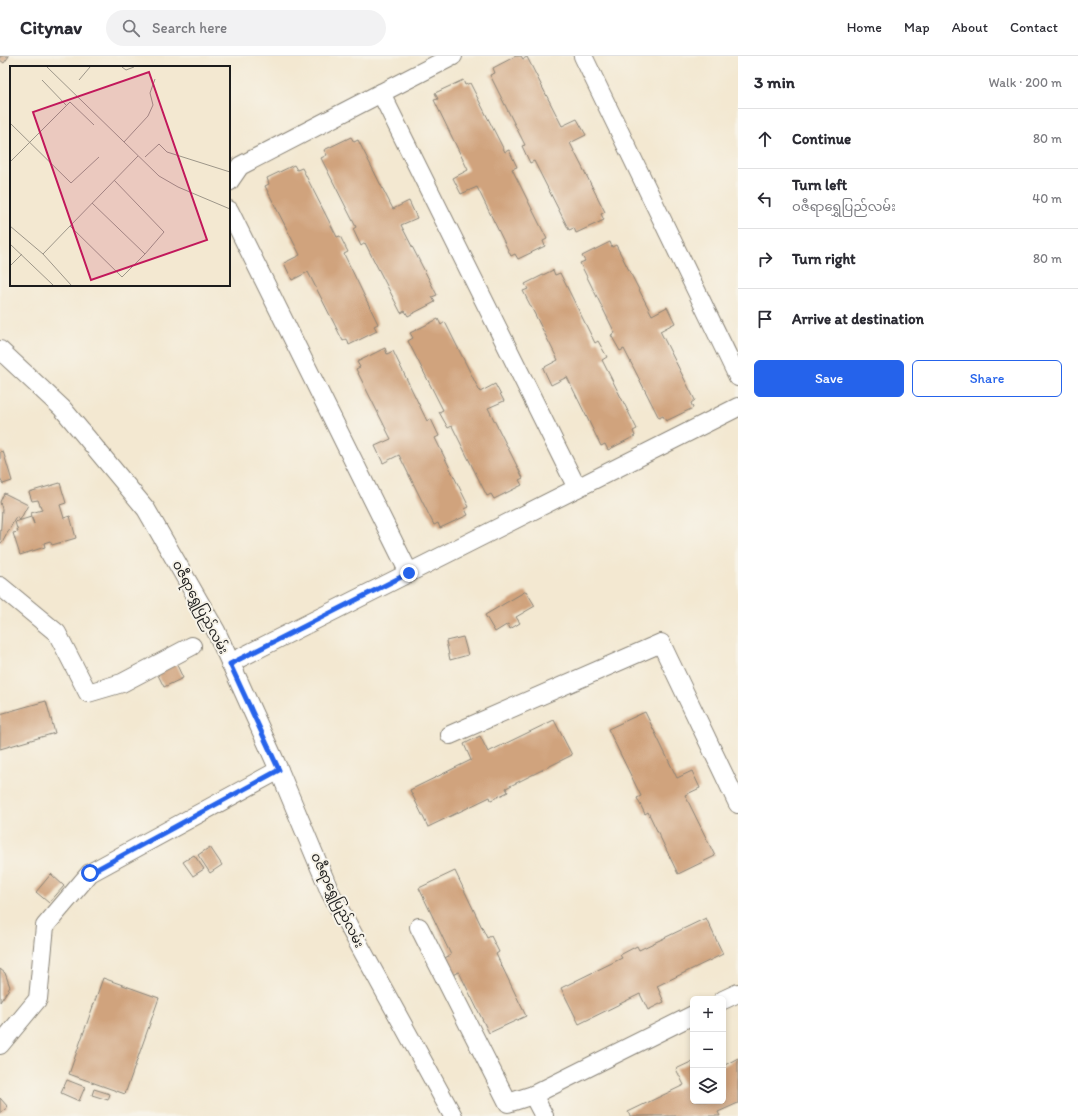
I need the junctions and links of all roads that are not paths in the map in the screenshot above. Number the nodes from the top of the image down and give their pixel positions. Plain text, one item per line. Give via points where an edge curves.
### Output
1 (453, 56) edge
2 (582, 56) edge
3 (380, 93) junction
4 (230, 181) edge
5 (230, 212) edge
6 (0, 350) edge
7 (738, 377) edge
8 (738, 407) edge
9 (577, 488) junction
10 (409, 573) junction
11 (0, 586) edge
12 (192, 646) dead end
13 (230, 664) junction
14 (450, 735) dead end
15 (279, 770) junction
16 (738, 804) edge
17 (419, 927) dead end
18 (738, 993) edge
19 (726, 999) edge
20 (690, 1016) edge
21 (0, 1045) edge
22 (533, 1095) junction
23 (453, 1116) edge
24 (544, 1116) edge

1 - 3 street
2 - 7 street
3 - 4 street via 240,166
3 - 9 street
5 - 10 street
6 - 13 street, ဝဇီရာရွှေပြည်လမ်း via 62,408 146,509 216,631
8 - 9 street
9 - 10 street
10 - 13 street
11 - 12 street via 57,633 88,693 122,683
13 - 15 street, ဝဇီရာရွှေပြည်လမ်း
14 - 16 street via 661,643
15 - 21 street via 90,873 45,926 38,999
15 - 23 street, ဝဇီရာရွှေပြည်လမ်း via 330,892
17 - 22 street via 508,1103
18 - 19 street
20 - 22 street
22 - 24 street

